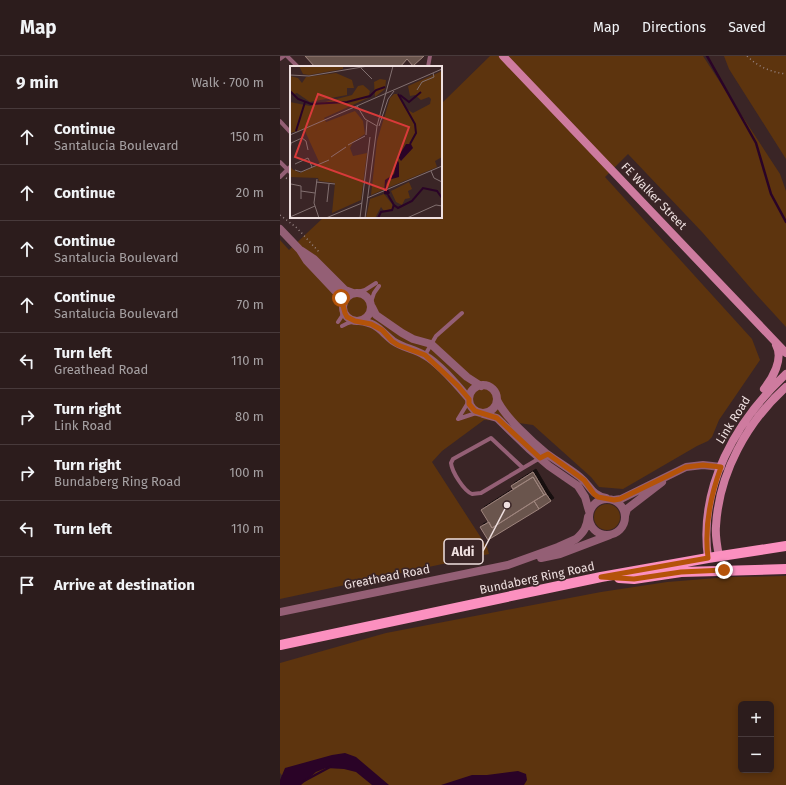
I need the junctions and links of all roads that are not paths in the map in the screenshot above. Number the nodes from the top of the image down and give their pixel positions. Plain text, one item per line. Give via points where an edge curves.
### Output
1 (286, 56) edge
2 (430, 56) edge
3 (503, 56) edge
4 (280, 59) edge
5 (297, 66) edge
6 (428, 66) edge
7 (280, 121) edge
8 (290, 132) edge
9 (280, 162) edge
10 (284, 166) junction
11 (280, 170) edge
12 (290, 170) edge
13 (280, 177) edge
14 (280, 229) edge
15 (300, 250) junction
16 (355, 293) junction
17 (371, 304) junction
18 (343, 307) junction
19 (462, 313) dead end
20 (357, 321) junction
21 (338, 322) dead end
22 (342, 326) dead end
23 (772, 339) junction
24 (431, 344) junction
25 (786, 353) edge
26 (425, 355) junction
27 (786, 374) edge
28 (481, 386) junction
29 (785, 389) edge
30 (469, 400) junction
31 (497, 400) junction
32 (481, 413) junction
33 (743, 422) junction
34 (548, 454) junction
35 (540, 458) junction
36 (721, 467) junction
37 (523, 468) junction
38 (729, 470) junction
39 (675, 472) junction
40 (610, 499) junction
41 (589, 514) junction
42 (625, 516) junction
43 (616, 533) junction
44 (786, 546) edge
45 (714, 557) junction
46 (522, 561) junction
47 (786, 569) edge
48 (601, 577) junction
49 (280, 612) edge
50 (280, 647) edge

1 - 4 lane
1 - 5 lane
2 - 6 lane
3 - 23 main road, FE Walker Street
7 - 8 lane
9 - 10 lane
10 - 11 lane
10 - 12 lane
12 - 13 lane
14 - 15 street
15 - 16 street via 314,259 345,290
15 - 18 street via 339,295
16 - 17 street via 366,295
16 - 17 lane via 377,284
16 - 18 street via 346,298
17 - 20 street via 370,314
17 - 24 street via 376,315 402,333
18 - 20 street via 347,317
18 - 21 lane
19 - 24 lane via 440,331
20 - 22 lane
20 - 26 street via 377,326 398,345
23 - 25 main road, FE Walker Street
23 - 33 main road via 779,357 769,383 751,405
24 - 26 lane
24 - 28 street via 467,377
26 - 30 street
27 - 33 main road, Link Road via 761,398
28 - 30 street via 473,389
28 - 31 street via 491,388
29 - 38 main road, Link Road via 755,421 741,443
30 - 32 street via 471,408
30 - 32 lane via 457,420
31 - 32 street via 494,408 487,413
31 - 34 street via 505,414
32 - 35 street via 497,418
33 - 36 main road, Link Road
34 - 35 lane
34 - 40 street via 584,480 598,497
35 - 37 lane
35 - 41 street via 578,486 585,497
36 - 38 main road
36 - 39 street, Greathead Road via 693,466
36 - 45 main road, Link Road via 708,516 706,542
37 - 37 lane via 476,494 465,489 451,463 453,459 491,438
38 - 45 main road, Link Road via 717,515
39 - 40 street, Greathead Road via 620,499
39 - 42 street, Greathead Road via 627,509
40 - 41 street, Greathead Road via 596,502
40 - 42 street via 622,506
41 - 43 street via 589,524 598,533
41 - 46 street, Greathead Road via 587,527 576,539
42 - 43 street, Greathead Road via 623,526
43 - 46 street, Greathead Road via 560,554
44 - 45 main road, Bundaberg Ring Road
45 - 48 main road, Bundaberg Ring Road
46 - 49 street, Greathead Road
47 - 48 main road via 681,572 634,579
48 - 50 main road, Bundaberg Ring Road

